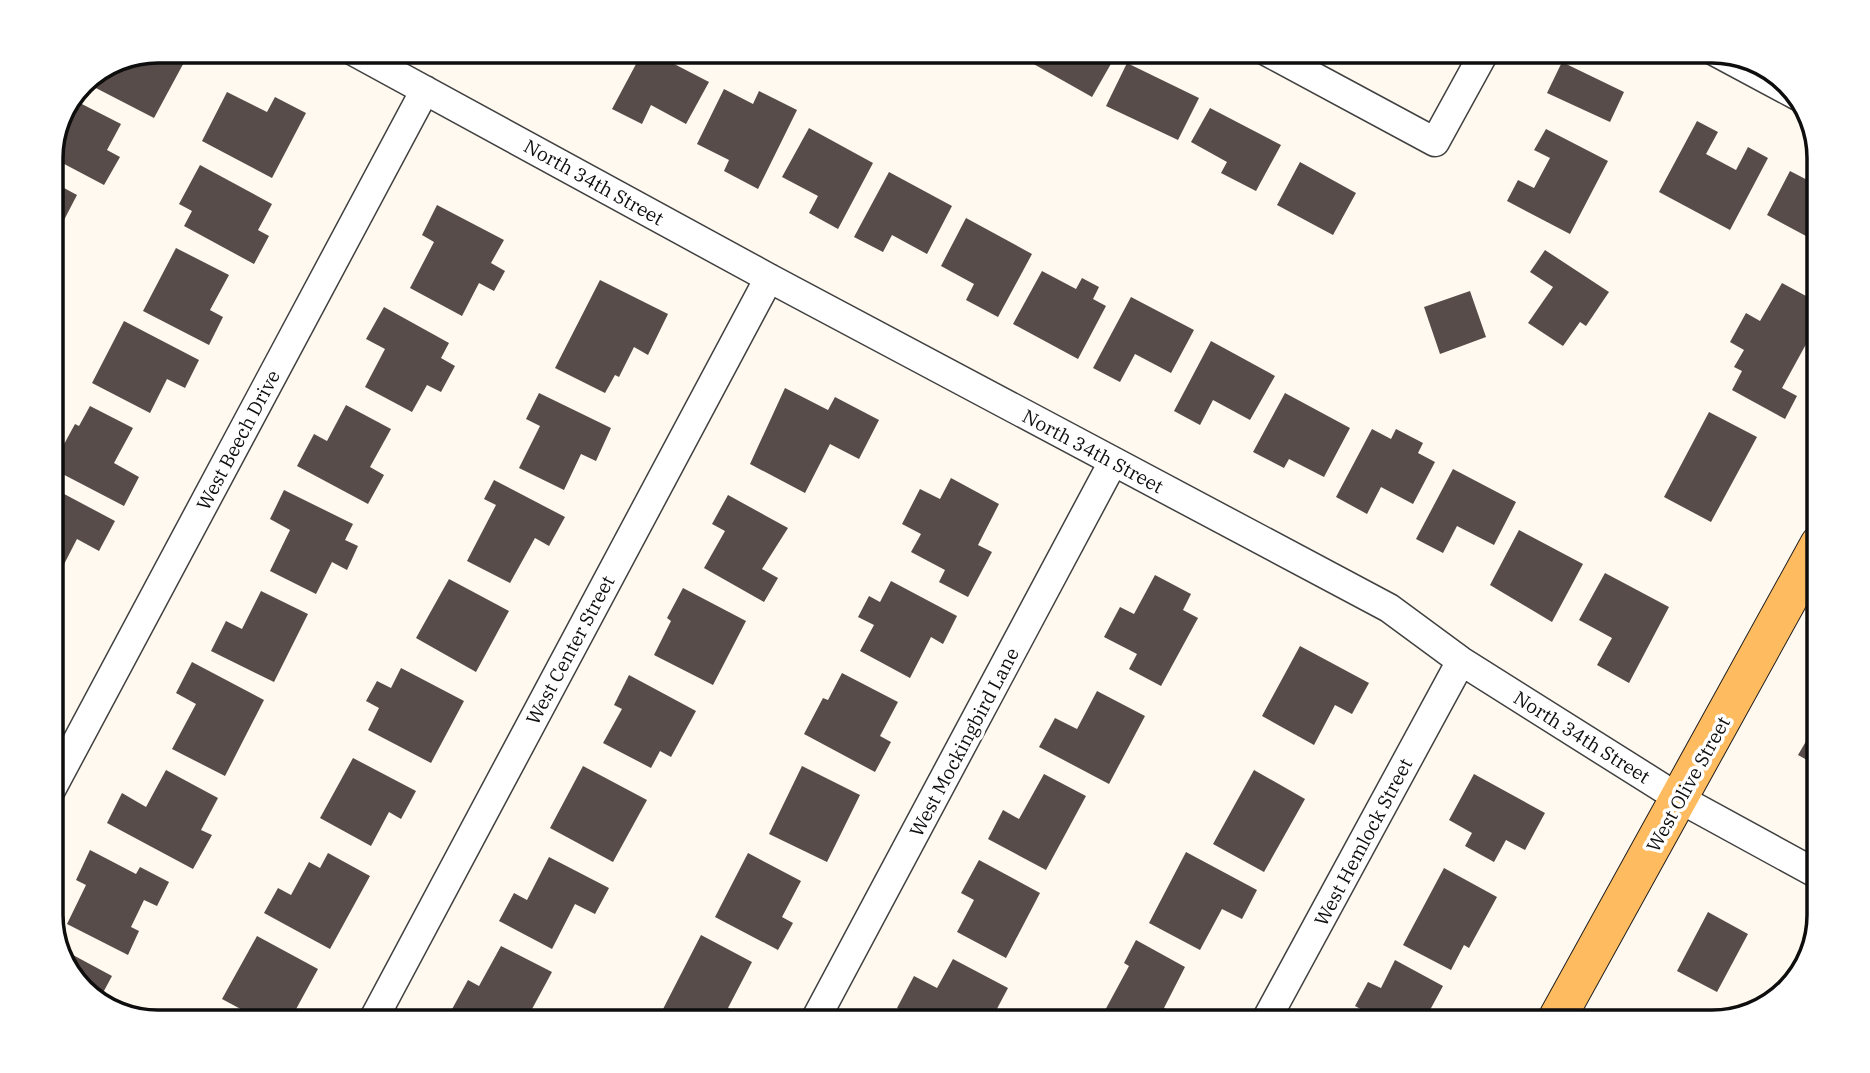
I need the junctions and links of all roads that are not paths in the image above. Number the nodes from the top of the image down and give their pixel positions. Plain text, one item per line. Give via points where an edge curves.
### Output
1 (375, 63) edge
2 (1288, 63) edge
3 (1478, 63) edge
4 (425, 90) junction
5 (769, 278) junction
6 (1113, 462) junction
7 (1807, 566) edge
8 (1461, 661) junction
9 (63, 768) edge
10 (1680, 799) junction
11 (1807, 868) edge
12 (378, 1010) edge
13 (820, 1010) edge
14 (1272, 1010) edge
15 (1562, 1010) edge

1 - 4 street, North 34th Street
2 - 3 street via 1435,142
4 - 5 street, North 34th Street
4 - 9 street, West Beech Drive
5 - 6 street, North 34th Street
5 - 12 street, West Center Street
6 - 8 street, North 34th Street via 1389,608
6 - 13 street, West Mockingbird Lane
7 - 10 main road, West Olive Street
8 - 10 street, North 34th Street
8 - 14 street, West Hemlock Street
10 - 11 street, North 34th Street
10 - 15 main road, West Olive Street

